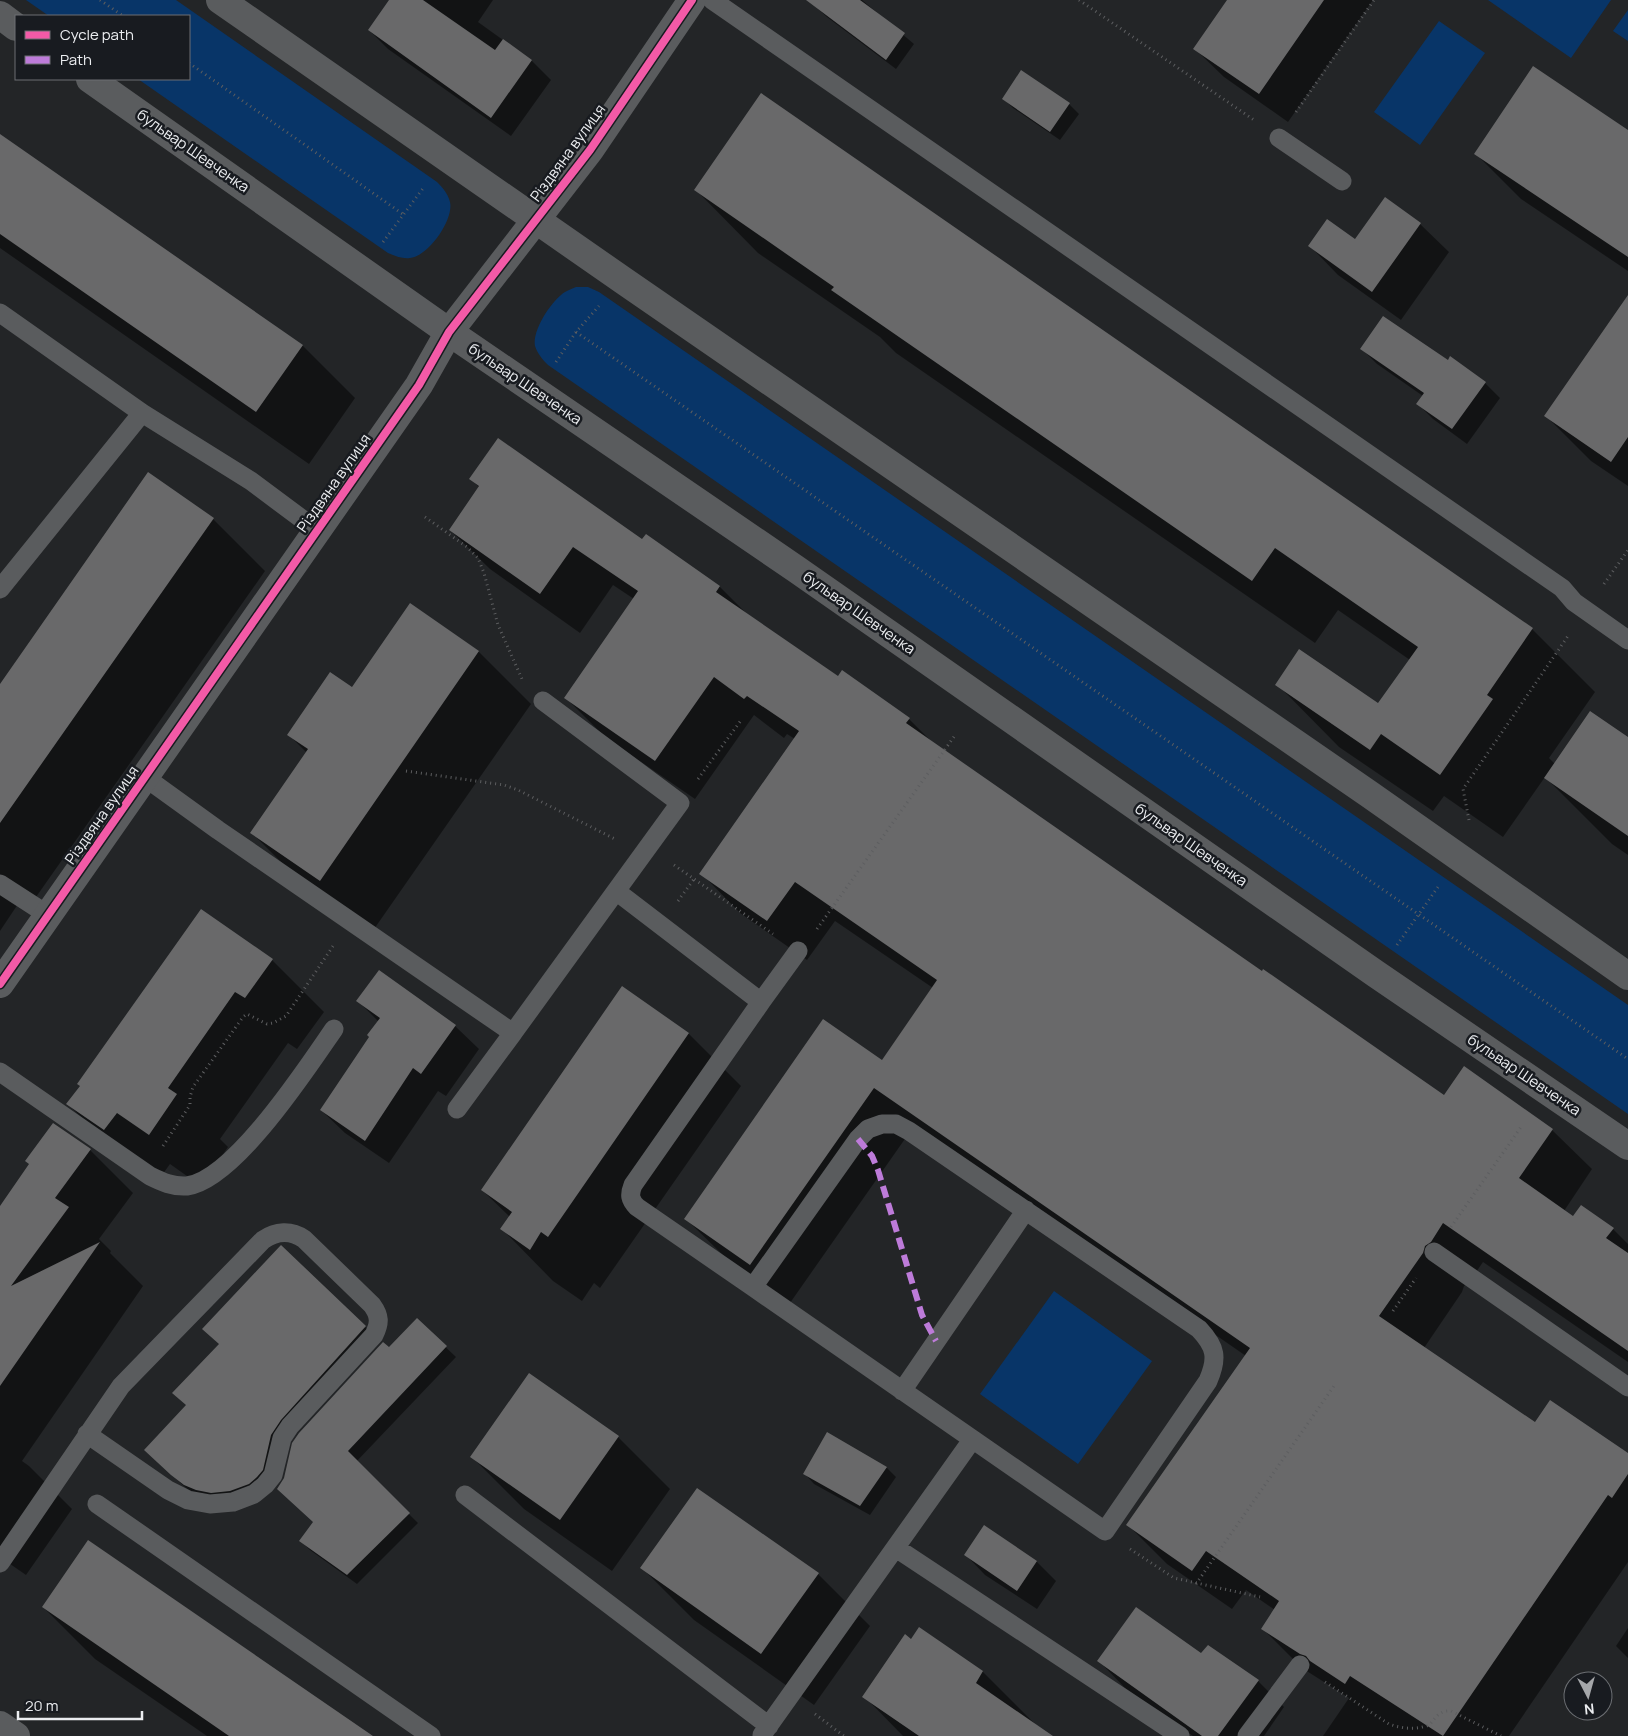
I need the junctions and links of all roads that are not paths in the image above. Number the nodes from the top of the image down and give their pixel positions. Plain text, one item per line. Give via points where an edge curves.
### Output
1 (220, 0) edge
2 (692, 0) edge
3 (712, 0) edge
4 (0, 15) edge
5 (15, 26) edge
6 (91, 80) edge
7 (1279, 138) road end
8 (1342, 181) dead end
9 (536, 219) junction
10 (0, 313) edge
11 (449, 332) junction
12 (142, 413) junction
13 (318, 531) junction
14 (0, 589) edge
15 (1628, 640) edge
16 (543, 701) road end
17 (146, 778) junction
18 (0, 884) edge
19 (616, 891) junction
20 (48, 915) junction
21 (798, 951) road end
22 (1628, 976) edge
23 (0, 984) edge
24 (761, 1002) junction
25 (334, 1029) dead end
26 (513, 1033) junction
27 (0, 1072) edge
28 (457, 1109) dead end
29 (1628, 1146) edge
30 (1026, 1210) junction
31 (1434, 1252) road end
32 (753, 1287) junction
33 (1628, 1387) edge
34 (902, 1391) junction
35 (87, 1434) junction
36 (972, 1440) junction
37 (465, 1495) dead end
38 (97, 1504) dead end
39 (896, 1548) junction
40 (0, 1563) edge
41 (1300, 1665) road end
42 (0, 1725) edge
43 (765, 1731) edge
44 (16, 1736) edge
45 (431, 1736) edge
46 (1180, 1736) edge
47 (1247, 1736) edge

1 - 9 main road
2 - 9 main road, Різдвяна вулиця via 590,150
3 - 15 lane via 1562,588 1574,602
4 - 5 main road
6 - 11 main road, бульвар Шевченка
7 - 8 lane
9 - 11 main road, Різдвяна вулиця
9 - 22 main road
10 - 12 lane
11 - 13 main road, Різдвяна вулиця via 419,385
11 - 29 main road, бульвар Шевченка
12 - 13 lane via 250,481
12 - 14 lane
13 - 17 main road, Різдвяна вулиця
16 - 19 lane via 680,803
17 - 20 main road, Різдвяна вулиця
17 - 26 lane
18 - 20 lane
19 - 24 lane
19 - 26 lane
20 - 23 main road, Різдвяна вулиця
21 - 24 lane
24 - 32 lane via 632,1185 630,1193 631,1201 637,1207
25 - 27 lane via 258,1132 220,1170 205,1180 186,1186 167,1184 145,1172
26 - 28 lane
30 - 32 lane via 909,1130 896,1124 882,1124 868,1129 858,1140
30 - 34 lane
30 - 36 lane via 1199,1329 1209,1340 1214,1353 1214,1368 1105,1532
31 - 33 lane
32 - 34 lane
34 - 36 lane
35 - 35 lane via 140,1364 272,1234 297,1234 304,1239 378,1314 379,1325 374,1335 290,1426 282,1438 274,1475 254,1494 233,1502 210,1504 188,1500 168,1490
35 - 40 lane
36 - 39 lane
37 - 43 lane
38 - 45 lane
39 - 43 lane
39 - 46 lane
41 - 47 lane
42 - 44 main road

